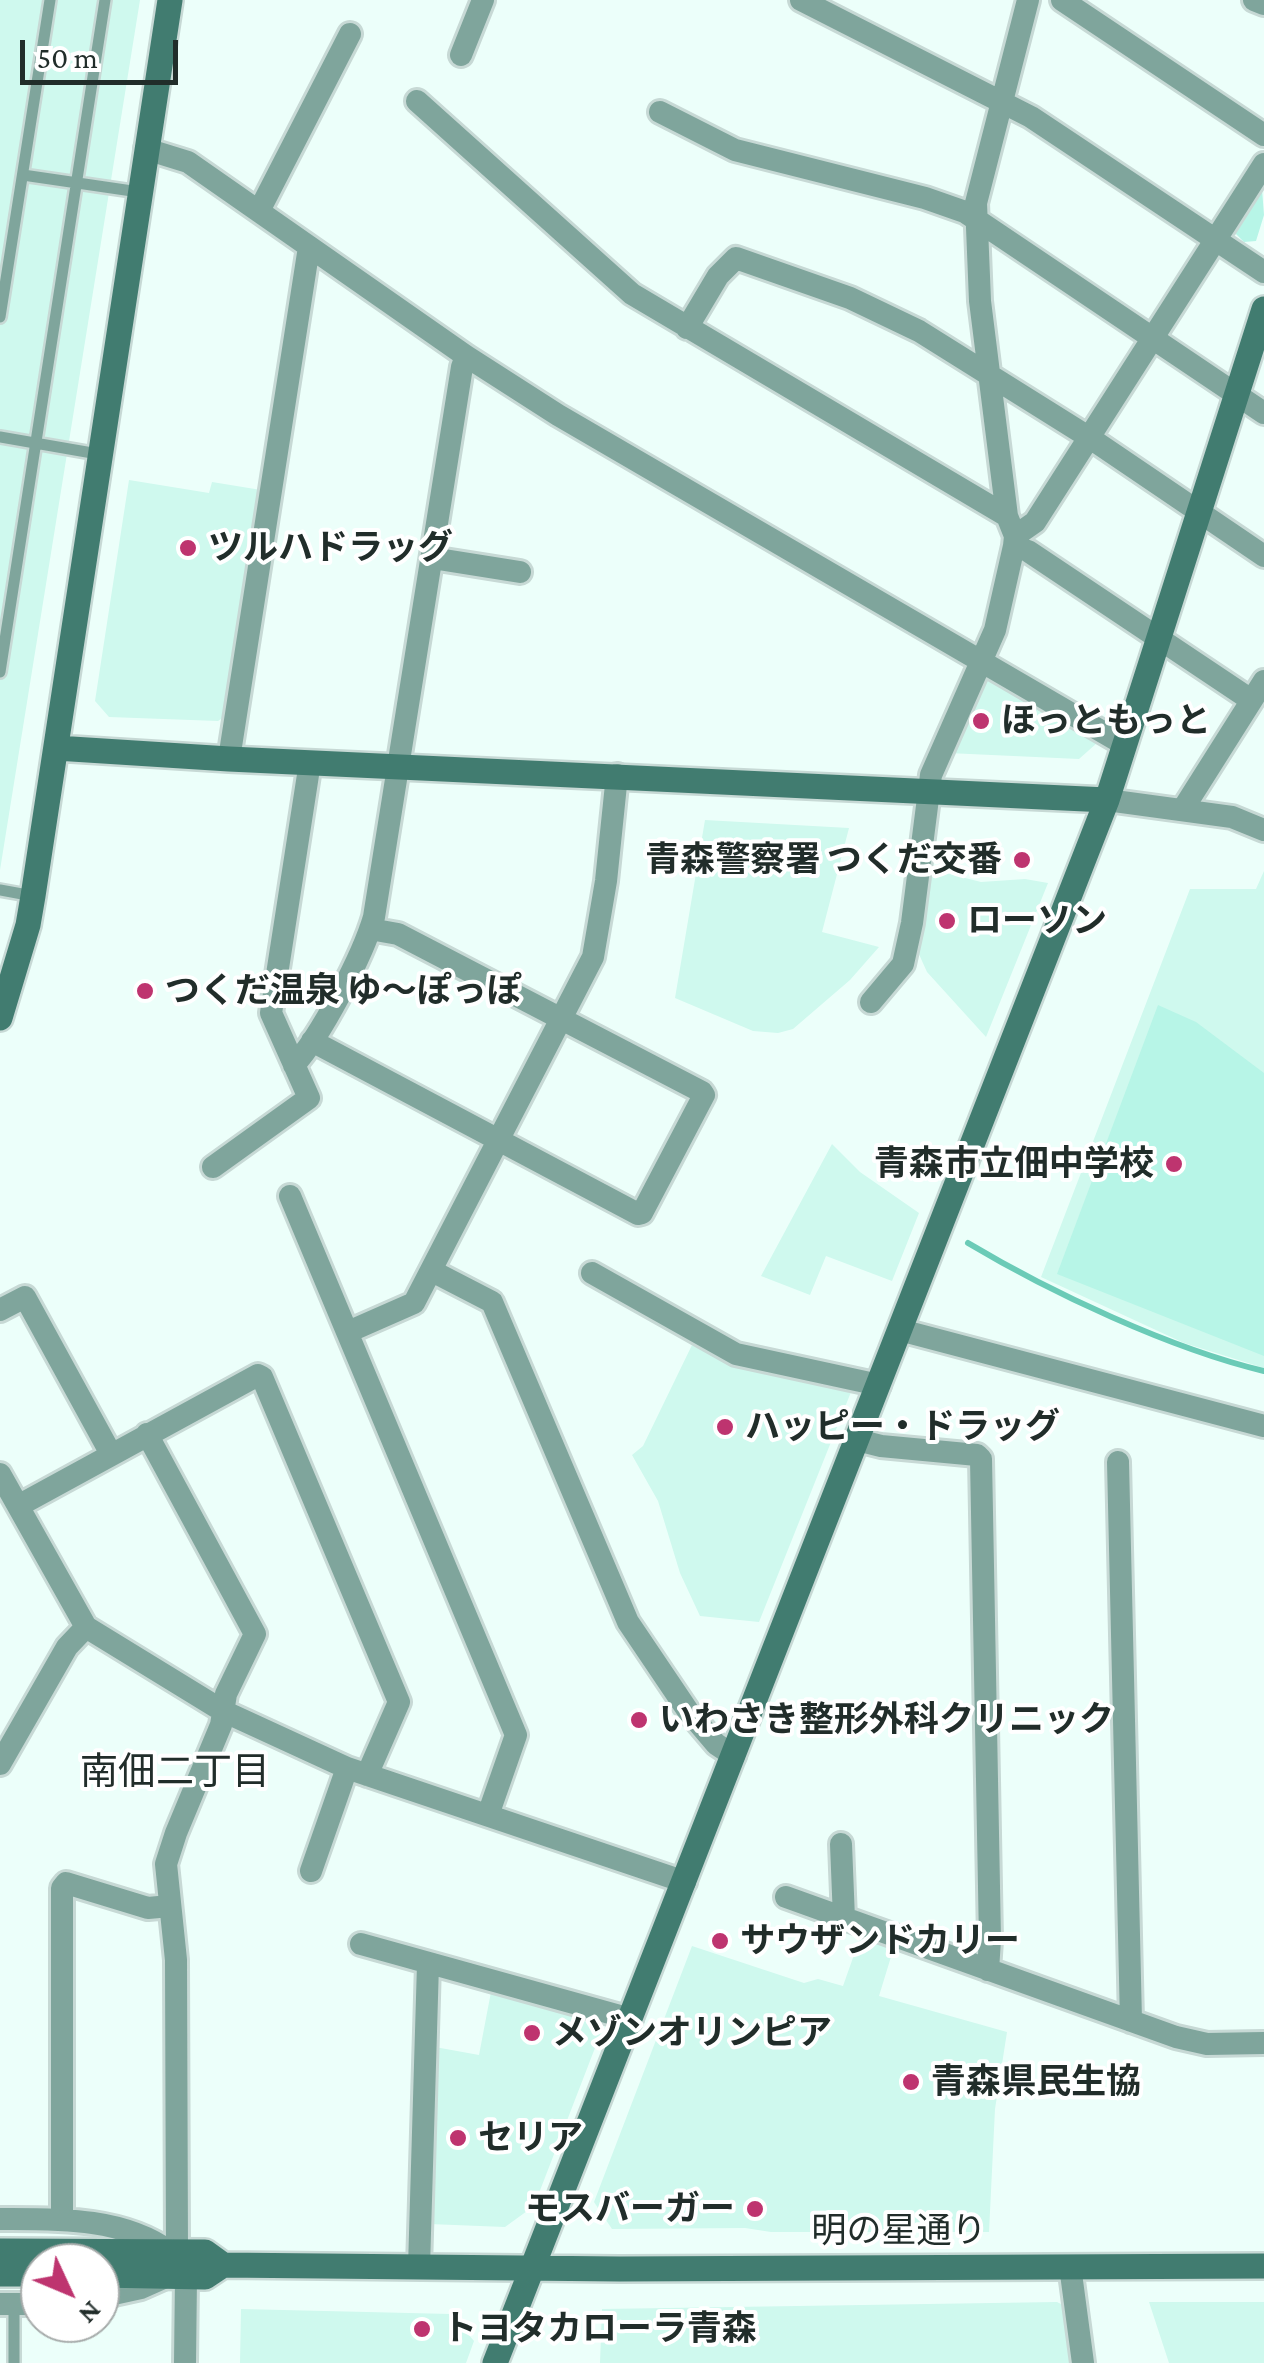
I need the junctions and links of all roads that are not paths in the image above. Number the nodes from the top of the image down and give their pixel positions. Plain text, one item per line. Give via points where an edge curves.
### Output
1 (50, 0) edge
2 (106, 0) edge
3 (170, 0) edge
4 (800, 0) edge
5 (1028, 0) edge
6 (1062, 0) edge
7 (1254, 0) edge
8 (478, 2) edge
9 (1264, 4) edge
10 (350, 34) dead end
11 (461, 56) dead end
12 (1002, 100) junction
13 (417, 102) dead end
14 (660, 112) dead end
15 (1264, 135) edge
16 (146, 149) junction
17 (1264, 164) edge
18 (23, 175) junction
19 (77, 183) junction
20 (139, 192) junction
21 (259, 211) junction
22 (976, 219) junction
23 (1216, 239) junction
24 (309, 248) junction
25 (1264, 272) edge
26 (1264, 309) edge
27 (0, 317) edge
28 (688, 328) junction
29 (1154, 338) junction
30 (466, 356) junction
31 (991, 378) junction
32 (1237, 394) junction
33 (1264, 414) edge
34 (0, 438) edge
35 (1090, 438) junction
36 (36, 443) junction
37 (98, 454) junction
38 (1200, 514) junction
39 (1012, 533) junction
40 (1264, 556) edge
41 (432, 558) junction
42 (520, 572) dead end
43 (1160, 639) junction
44 (1, 656) edge
45 (982, 661) junction
46 (0, 672) edge
47 (1259, 693) edge
48 (1125, 745) junction
49 (56, 748) junction
50 (229, 759) junction
51 (310, 762) junction
52 (398, 766) junction
53 (617, 775) junction
54 (927, 791) junction
55 (1108, 800) junction
56 (1183, 809) junction
57 (1264, 830) edge
58 (0, 890) edge
59 (33, 896) junction
60 (370, 929) junction
61 (871, 1002) dead end
62 (0, 1018) edge
63 (562, 1019) junction
64 (312, 1042) junction
65 (294, 1065) junction
66 (498, 1141) junction
67 (213, 1167) dead end
68 (290, 1196) dead end
69 (432, 1271) junction
70 (592, 1274) dead end
71 (0, 1310) edge
72 (900, 1330) junction
73 (348, 1332) junction
74 (879, 1385) junction
75 (1264, 1426) edge
76 (147, 1434) junction
77 (857, 1440) junction
78 (110, 1454) junction
79 (1118, 1462) dead end
80 (0, 1474) edge
81 (18, 1506) junction
82 (86, 1626) junction
83 (222, 1711) junction
84 (3, 1753) edge
85 (734, 1756) junction
86 (357, 1771) junction
87 (488, 1815) junction
88 (841, 1844) dead end
89 (311, 1871) dead end
90 (685, 1882) junction
91 (786, 1898) dead end
92 (170, 1906) junction
93 (844, 1919) junction
94 (361, 1944) dead end
95 (428, 1964) junction
96 (988, 1970) junction
97 (631, 2019) junction
98 (1131, 2021) junction
99 (1264, 2043) edge
100 (62, 2219) junction
101 (0, 2220) edge
102 (120, 2264) edge
103 (175, 2264) junction
104 (1070, 2266) junction
105 (1264, 2266) edge
106 (419, 2267) junction
107 (534, 2268) junction
108 (120, 2272) edge
109 (120, 2293) edge
110 (7, 2304) edge
111 (14, 2363) edge
112 (185, 2363) edge
113 (495, 2363) edge
114 (1083, 2363) edge

1 - 18 lane
2 - 19 lane
3 - 16 street
4 - 12 street
5 - 12 street
6 - 15 street
7 - 9 street
8 - 11 street
10 - 21 street
12 - 22 street
12 - 23 street
13 - 28 street via 619,285
14 - 22 street via 735,150 925,198
16 - 20 street
16 - 21 street via 188,162
17 - 23 street
18 - 19 lane
18 - 27 lane
19 - 20 lane
19 - 36 lane
20 - 37 street
21 - 24 street
22 - 29 street
22 - 31 street
23 - 25 street
23 - 29 street
24 - 30 street
24 - 50 street
26 - 32 street
28 - 31 street via 736,258 890,316
28 - 39 street
29 - 32 street
29 - 35 street
30 - 41 street
30 - 45 street
31 - 35 street
31 - 39 street
32 - 33 street
32 - 38 street
34 - 36 lane
35 - 38 street
35 - 39 street via 1034,522
36 - 37 lane
36 - 44 lane
37 - 49 street
38 - 40 street
38 - 43 street
39 - 43 street via 1028,552
39 - 45 street via 995,630
41 - 42 street
41 - 52 street
43 - 47 street
43 - 48 street
44 - 46 lane
45 - 48 street
45 - 54 street
47 - 56 street
48 - 55 street
49 - 50 street
49 - 59 street
50 - 51 street
51 - 52 street
51 - 65 street via 271,1012
52 - 53 street
52 - 60 street
53 - 54 street
53 - 63 street via 596,949
54 - 55 street
54 - 61 street via 903,964
55 - 56 street
55 - 72 street
56 - 57 street
58 - 59 lane
59 - 62 street
60 - 63 street via 398,934
60 - 64 street
63 - 66 street
63 - 66 street via 704,1095 638,1214
64 - 65 street
64 - 66 street
65 - 67 street via 308,1101
66 - 69 street
68 - 73 street
69 - 73 street via 410,1306
69 - 85 street via 492,1302 628,1622 688,1712
70 - 74 street via 736,1354
71 - 78 street via 25,1298
72 - 74 street
72 - 75 street
73 - 87 street via 516,1734
74 - 77 street
76 - 78 street
76 - 83 street via 255,1634
76 - 86 street via 262,1377 399,1702
77 - 85 street
77 - 96 street via 981,1459
78 - 81 street
79 - 98 street
80 - 81 street
81 - 82 street
82 - 83 street
82 - 84 street
83 - 86 street
83 - 92 street via 168,1854
85 - 90 street
86 - 87 street
86 - 89 street
87 - 90 street
88 - 93 street
90 - 97 street
91 - 93 street
92 - 100 street via 148,1908 62,1888
92 - 103 street via 176,1960
93 - 96 street
94 - 95 street
95 - 97 street
95 - 106 street
96 - 98 street
97 - 107 street
98 - 99 street via 1207,2044
100 - 101 street
100 - 103 street via 138,2234
102 - 103 street
103 - 106 street, 明の星通り via 205,2277 223,2266
103 - 108 street
103 - 109 street via 141,2288
103 - 112 street
104 - 105 street, 明の星通り
104 - 107 street, 明の星通り
104 - 114 street
106 - 107 street, 明の星通り
107 - 113 street
110 - 111 lane

